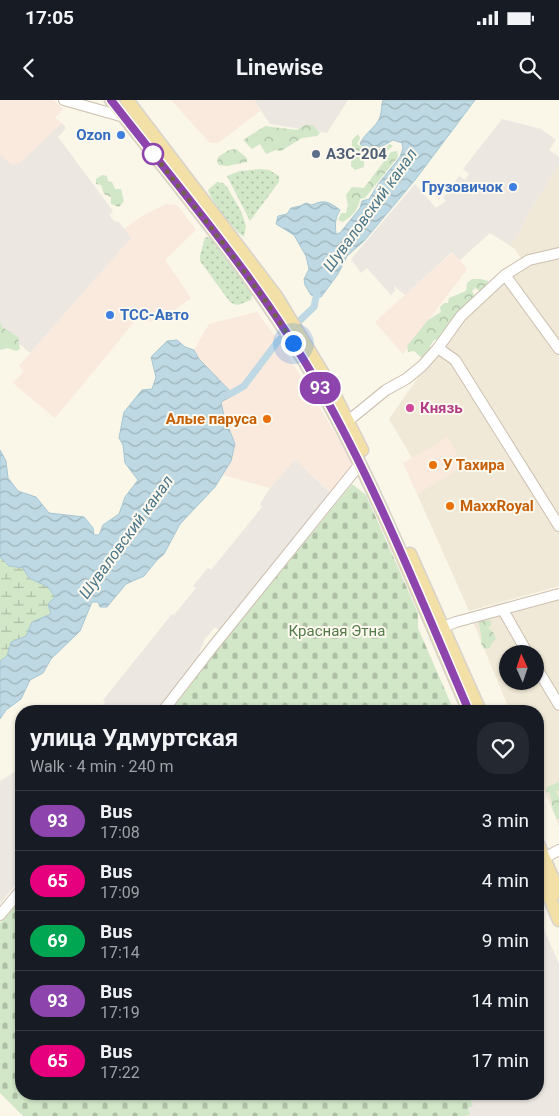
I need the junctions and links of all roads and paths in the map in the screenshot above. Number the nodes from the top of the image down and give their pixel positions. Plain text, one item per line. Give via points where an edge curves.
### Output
1 (111, 100) edge
2 (127, 100) edge
3 (70, 101) edge
4 (124, 117) junction
5 (559, 253) edge
6 (505, 275) junction
7 (283, 317) junction
8 (297, 340) junction
9 (438, 348) junction
10 (559, 349) edge
11 (348, 421) junction
12 (360, 464) junction
13 (559, 526) edge
14 (559, 594) edge
15 (503, 610) junction
16 (438, 629) junction
17 (523, 645) edge
18 (544, 680) edge
19 (168, 705) edge
20 (467, 705) edge
21 (477, 705) edge
22 (559, 705) edge
23 (559, 850) edge
24 (544, 858) joint
25 (544, 884) edge
26 (559, 893) edge
27 (15, 897) edge
28 (0, 915) edge
29 (559, 920) edge

1 - 4 main road
2 - 7 main road via 276,296
3 - 4 street
4 - 7 main road
5 - 6 street via 529,260
6 - 9 street via 461,316
6 - 10 street
7 - 8 main road
8 - 11 main road via 328,382
8 - 12 main road
9 - 11 street via 406,379 386,390
9 - 13 street via 455,360
11 - 16 main road
12 - 16 main road
12 - 19 street
14 - 15 street
15 - 16 street
15 - 17 street
16 - 20 main road
16 - 21 main road
18 - 22 street
23 - 24 street
24 - 26 main road
25 - 29 main road
27 - 28 street

